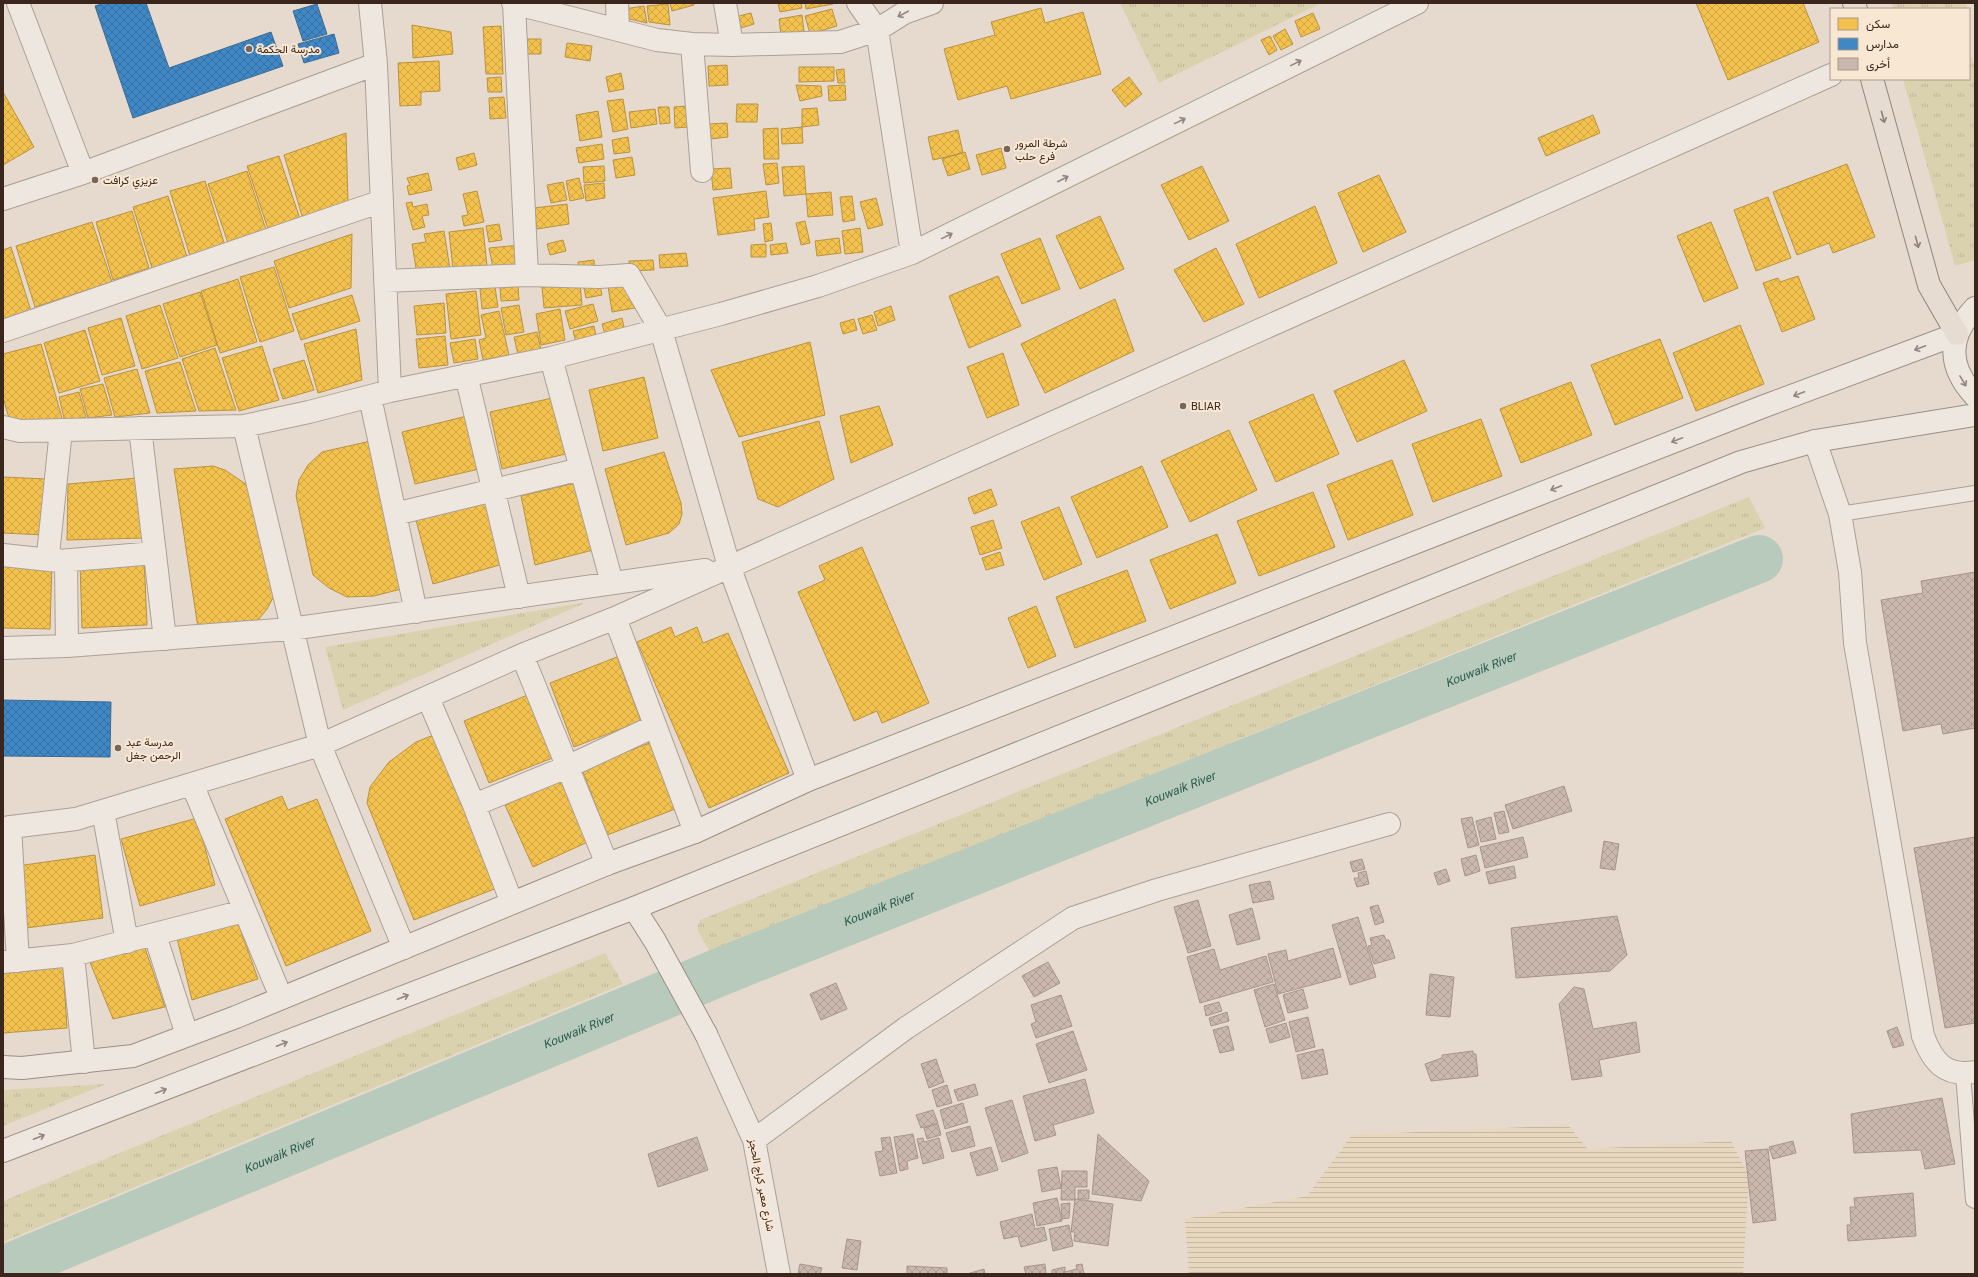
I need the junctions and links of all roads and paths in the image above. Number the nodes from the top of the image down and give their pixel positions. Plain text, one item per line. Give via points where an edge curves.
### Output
1 (18, 3) edge
2 (370, 3) edge
3 (513, 3) edge
4 (617, 3) edge
5 (725, 3) edge
6 (858, 3) edge
7 (932, 3) edge
8 (1416, 3) edge
9 (618, 29) junction
10 (877, 30) junction
11 (692, 44) junction
12 (732, 44) junction
13 (376, 64) junction
14 (1830, 75) edge
15 (1872, 80) edge
16 (702, 171) dead end
17 (84, 173) junction
18 (3, 199) edge
19 (382, 201) junction
20 (912, 253) junction
21 (527, 275) junction
22 (385, 281) junction
23 (1975, 308) edge
24 (661, 330) junction
25 (3, 332) edge
26 (1957, 334) junction
27 (551, 358) junction
28 (466, 375) junction
29 (380, 394) junction
30 (1975, 396) edge
31 (1975, 415) edge
32 (244, 426) junction
33 (3, 427) edge
34 (140, 428) junction
35 (61, 430) junction
36 (1816, 441) junction
37 (581, 469) junction
38 (493, 491) junction
39 (1975, 493) edge
40 (395, 514) junction
41 (1840, 514) junction
42 (154, 553) junction
43 (3, 555) edge
44 (59, 561) junction
45 (729, 566) junction
46 (612, 583) junction
47 (519, 596) junction
48 (416, 612) junction
49 (615, 618) junction
50 (291, 630) junction
51 (165, 639) junction
52 (67, 646) junction
53 (3, 648) edge
54 (522, 655) junction
55 (428, 698) junction
56 (655, 726) junction
57 (320, 745) junction
58 (567, 767) junction
59 (808, 780) junction
60 (192, 784) junction
61 (474, 805) junction
62 (104, 811) junction
63 (1389, 824) dead end
64 (7, 828) edge
65 (695, 832) junction
66 (607, 864) junction
67 (512, 903) junction
68 (634, 908) junction
69 (244, 910) junction
70 (155, 935) junction
71 (127, 942) junction
72 (404, 948) junction
73 (73, 955) junction
74 (10, 961) edge
75 (281, 997) junction
76 (186, 1035) junction
77 (84, 1062) junction
78 (3, 1067) edge
79 (1969, 1073) edge
80 (754, 1140) junction
81 (3, 1151) edge
82 (1975, 1201) edge
83 (779, 1274) edge

1 - 17 street
2 - 13 street
3 - 9 street
3 - 21 street
4 - 9 street
5 - 12 street
6 - 10 street
7 -> 10 street via 904,13
20 -> 8 street
9 - 11 street via 657,40
10 - 12 street via 840,42
10 - 20 street
11 - 12 street
11 - 16 street
13 - 17 street
13 - 19 street
14 - 45 street
15 -> 26 main road via 1928,285
17 - 18 street
19 - 22 street
19 - 25 street
20 - 24 street via 818,286
21 - 22 street
21 - 24 street via 629,275
22 - 29 street
23 - 26 street
24 - 27 street
24 - 45 street
26 -> 30 street via 1954,351 1956,368
26 -> 59 street via 1762,407
27 - 28 street
27 - 37 street
28 - 29 street
28 - 38 street
29 - 32 street
29 - 40 street
31 - 36 street
32 - 34 street
32 - 50 street
33 - 35 street via 20,431
34 - 35 street
34 - 42 street
35 - 44 street via 48,555
36 - 41 street
36 - 68 street via 1741,462
37 - 38 street
37 - 46 street
38 - 40 street
38 - 47 street
39 - 41 lane
40 - 48 street
41 - 79 street via 1850,572 1855,643 1923,1036 1930,1054 1942,1067
42 - 44 street
42 - 51 street
43 - 44 street
44 - 52 street via 66,565
45 - 46 street
45 - 49 street
45 - 59 street
46 - 47 street
47 - 48 street
48 - 50 street
49 - 54 street
49 - 56 street
50 - 51 street
50 - 57 street
51 - 52 street
52 - 53 street
54 - 55 street
54 - 58 street
55 - 57 street
55 - 61 street
56 - 58 street
56 - 65 street
57 - 60 street
57 - 72 street
58 - 61 street
58 - 66 street
59 - 65 street
60 - 62 street
60 - 69 street
61 - 67 street
62 - 64 street via 76,819
62 - 71 street
63 - 80 street via 1157,890 1072,918 906,1028
64 - 74 street
65 - 66 street
66 - 67 street
67 - 72 street
68 - 80 street, شارع معبر كراج الحجز via 706,1034
81 -> 68 street
69 - 70 street
69 - 75 street
70 - 71 street
70 - 76 street
71 - 73 street
72 - 75 street
73 - 74 street
73 - 77 street
75 - 76 street
76 - 77 street via 133,1056
77 - 78 street via 22,1068
79 - 82 lane
80 - 83 street, شارع معبر كراج الحجز

